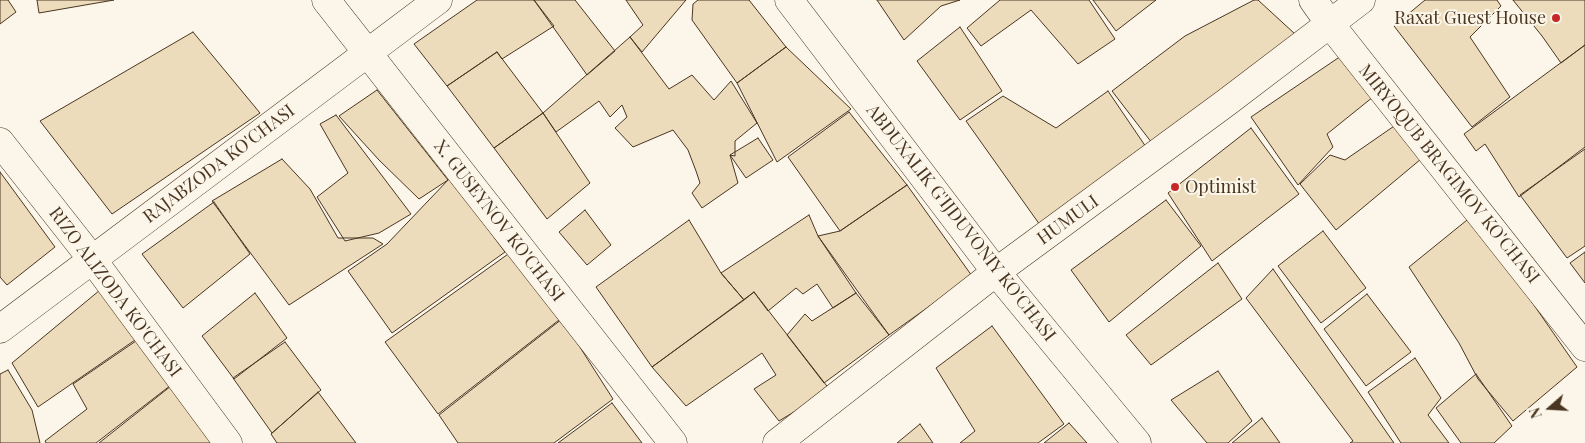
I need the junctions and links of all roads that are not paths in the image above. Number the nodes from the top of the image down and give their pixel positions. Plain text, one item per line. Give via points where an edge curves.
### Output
1 (326, 0) edge
2 (438, 0) edge
3 (789, 0) edge
4 (1313, 0) edge
5 (1361, 0) edge
6 (1330, 24) junction
7 (367, 52) junction
8 (0, 142) edge
9 (92, 259) junction
10 (996, 272) junction
11 (0, 329) edge
12 (1585, 347) edge
13 (228, 443) edge
14 (673, 443) edge
15 (778, 443) edge
16 (1137, 443) edge

1 - 7 street, X. GUSEYNOV KO'CHASI
2 - 7 street, RAJABZODA KO'CHASI
3 - 10 street, ABDUXALIK G'IJDUVONIY KO'CHASI
4 - 6 street, MIRYOQUB BRAGIMOV KO'CHASI
5 - 6 street, HUMULI
6 - 10 street, HUMULI
6 - 12 street, MIRYOQUB BRAGIMOV KO'CHASI
7 - 9 street, RAJABZODA KO'CHASI
7 - 14 street, X. GUSEYNOV KO'CHASI
8 - 9 street, RIZO ALIZODA KO'CHASI
9 - 11 street, RAJABZODA KO'CHASI
9 - 13 street, RIZO ALIZODA KO'CHASI
10 - 15 street, HUMULI
10 - 16 street, ABDUXALIK G'IJDUVONIY KO'CHASI

